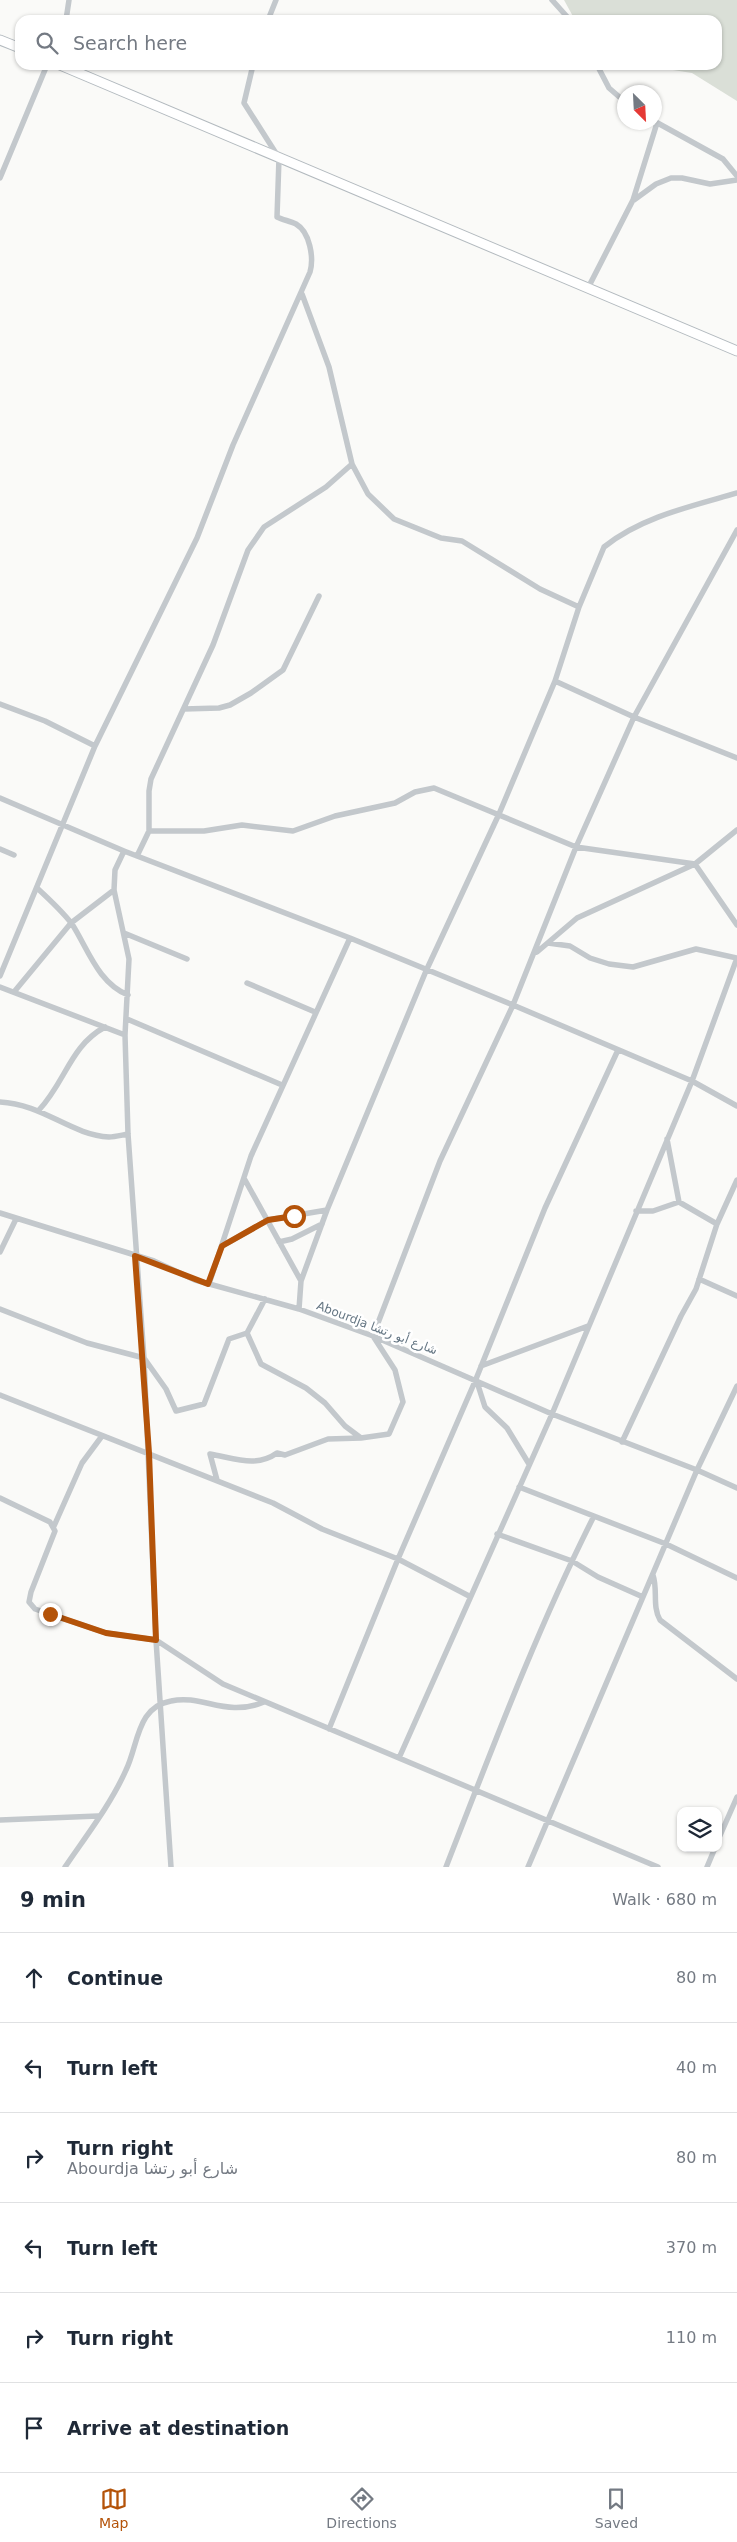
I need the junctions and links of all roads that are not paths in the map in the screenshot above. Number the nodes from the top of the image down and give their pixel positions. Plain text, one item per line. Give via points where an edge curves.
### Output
1 (69, 0) edge
2 (276, 0) edge
3 (552, 0) edge
4 (67, 15) edge
5 (270, 15) edge
6 (566, 15) edge
7 (0, 40) edge
8 (15, 46) edge
9 (45, 70) edge
10 (72, 70) edge
11 (252, 70) edge
12 (600, 70) edge
13 (617, 95) edge
14 (662, 125) edge
15 (654, 130) edge
16 (279, 158) junction
17 (737, 176) edge
18 (0, 178) edge
19 (737, 180) edge
20 (633, 200) junction
21 (588, 288) junction
22 (302, 294) junction
23 (737, 352) edge
24 (352, 464) junction
25 (737, 493) edge
26 (737, 530) edge
27 (319, 596) dead end
28 (579, 606) junction
29 (555, 681) junction
30 (0, 704) edge
31 (184, 709) junction
32 (634, 717) junction
33 (95, 746) junction
34 (737, 758) edge
35 (0, 798) edge
36 (499, 814) junction
37 (62, 824) junction
38 (737, 830) edge
39 (149, 831) junction
40 (576, 847) junction
41 (0, 849) edge
42 (124, 851) junction
43 (14, 855) dead end
44 (137, 856) junction
45 (695, 864) junction
46 (37, 888) junction
47 (114, 890) junction
48 (71, 923) junction
49 (737, 925) edge
50 (124, 933) junction
51 (350, 938) junction
52 (548, 943) junction
53 (535, 954) junction
54 (737, 958) edge
55 (187, 960) dead end
56 (426, 970) junction
57 (0, 976) edge
58 (247, 983) dead end
59 (0, 987) edge
60 (14, 992) junction
61 (128, 995) junction
62 (513, 1006) junction
63 (315, 1012) junction
64 (127, 1019) junction
65 (105, 1027) junction
66 (125, 1035) junction
67 (618, 1050) junction
68 (692, 1081) junction
69 (282, 1085) junction
70 (0, 1102) edge
71 (737, 1106) edge
72 (39, 1110) junction
73 (128, 1134) junction
74 (667, 1139) junction
75 (245, 1180) junction
76 (737, 1180) edge
77 (679, 1202) junction
78 (327, 1210) junction
79 (636, 1211) junction
80 (0, 1213) edge
81 (16, 1219) junction
82 (268, 1220) junction
83 (322, 1224) junction
84 (717, 1224) junction
85 (279, 1242) junction
86 (222, 1246) junction
87 (0, 1252) edge
88 (135, 1256) junction
89 (699, 1279) junction
90 (301, 1282) junction
91 (208, 1284) junction
92 (737, 1296) edge
93 (265, 1299) junction
94 (0, 1309) edge
95 (299, 1309) junction
96 (588, 1326) junction
97 (247, 1333) junction
98 (373, 1336) junction
99 (144, 1358) junction
100 (481, 1366) junction
101 (476, 1379) junction
102 (737, 1386) edge
103 (0, 1396) edge
104 (552, 1414) junction
105 (102, 1436) junction
106 (361, 1438) junction
107 (622, 1442) junction
108 (149, 1453) junction
109 (529, 1464) junction
110 (697, 1470) junction
111 (217, 1480) junction
112 (519, 1487) junction
113 (737, 1488) edge
114 (0, 1498) edge
115 (594, 1516) junction
116 (54, 1526) junction
117 (497, 1534) junction
118 (666, 1544) junction
119 (398, 1559) junction
120 (572, 1561) junction
121 (653, 1575) junction
122 (737, 1578) edge
123 (469, 1596) junction
124 (643, 1596) junction
125 (156, 1640) junction
126 (737, 1679) edge
127 (264, 1702) junction
128 (160, 1704) junction
129 (329, 1729) junction
130 (399, 1758) junction
131 (476, 1790) junction
132 (737, 1797) edge
133 (98, 1816) junction
134 (0, 1820) edge
135 (549, 1820) junction
136 (722, 1831) edge
137 (713, 1852) edge
138 (65, 1867) edge
139 (171, 1867) edge
140 (446, 1867) edge
141 (528, 1867) edge
142 (658, 1867) edge
143 (706, 1867) edge

1 - 4 street
2 - 5 street
3 - 6 street
7 - 8 street
9 - 18 street
10 - 16 street
11 - 16 street via 244,103
12 - 13 street via 609,88
14 - 17 street via 723,159
15 - 20 street
16 - 21 street
16 - 22 street via 277,217 298,225 312,253 313,261
19 - 20 street via 710,184 672,178 656,184
20 - 21 street
21 - 23 street
22 - 24 street via 329,366
22 - 33 street via 233,445 197,538
24 - 28 street via 368,494 394,519 441,538 462,541 540,589
24 - 31 street via 326,487 264,527 248,550 213,645
25 - 28 street via 661,515 612,541 604,547
26 - 32 street
27 - 31 street via 283,670 230,704 219,708
28 - 29 street
29 - 32 street
29 - 36 street
30 - 33 street via 45,721
31 - 39 street via 151,779
32 - 34 street
32 - 40 street
33 - 37 street
35 - 37 street
36 - 39 street via 434,788 415,792 395,803 335,816 293,831 242,825 204,831
36 - 40 street
36 - 56 street
37 - 42 street
37 - 46 street
38 - 45 street
39 - 44 street
40 - 45 street
40 - 53 street
41 - 43 street
42 - 44 street
42 - 47 street via 115,870
44 - 51 street
45 - 49 street
45 - 52 street via 578,918
46 - 48 street
46 - 57 street
47 - 48 street
47 - 50 street
48 - 60 street
48 - 61 street via 101,973 114,988
50 - 55 street
50 - 61 street via 129,959
51 - 56 street
51 - 63 street
52 - 53 street
52 - 54 street via 570,946 590,958 609,964 633,967 696,949
53 - 62 street
54 - 68 street
56 - 62 street
56 - 78 street
58 - 63 street
59 - 60 street
60 - 65 street
61 - 64 street
62 - 67 street
62 - 98 street via 440,1161
63 - 69 street
64 - 66 street
64 - 69 street
65 - 66 street
65 - 72 street via 83,1042 54,1095
66 - 73 street
67 - 68 street
67 - 100 street via 545,1208
68 - 71 street
68 - 74 street
69 - 75 street
70 - 72 street
72 - 73 street via 91,1134 109,1137
73 - 88 street
74 - 77 street
74 - 79 street
75 - 82 street
75 - 86 street
76 - 84 street
77 - 79 street via 653,1211
77 - 84 street
78 - 82 street
78 - 83 street
79 - 96 street
80 - 81 street, Abourdja شارع أبو رتشا
81 - 87 street
81 - 88 street, Abourdja شارع أبو رتشا
82 - 85 street
82 - 86 street
83 - 85 street
83 - 90 street
84 - 89 street
85 - 90 street
86 - 91 street
88 - 91 street, Abourdja شارع أبو رتشا
88 - 99 street
89 - 92 street
89 - 107 street
90 - 95 street
91 - 93 street, Abourdja شارع أبو رتشا
93 - 95 street, Abourdja شارع أبو رتشا
93 - 97 street
94 - 99 street via 87,1343
95 - 98 street, Abourdja شارع أبو رتشا
96 - 100 street
96 - 104 street
97 - 99 street via 229,1339 204,1404 176,1411 166,1388
97 - 106 street via 261,1364 325,1402 345,1426
98 - 101 street, Abourdja شارع أبو رتشا
98 - 106 street via 395,1370 403,1402 389,1434
99 - 108 street
100 - 101 street
101 - 104 street, Abourdja شارع أبو رتشا
101 - 109 street via 485,1407 507,1428
101 - 119 street
102 - 110 street
103 - 105 street
104 - 107 street, Abourdja شارع أبو رتشا
104 - 109 street
105 - 108 street
105 - 116 street via 82,1464
106 - 111 street via 328,1439 285,1455 277,1453 266,1461 248,1462 210,1454
107 - 110 street, Abourdja شارع أبو رتشا
108 - 111 street
108 - 125 street
109 - 112 street
110 - 113 street, Abourdja شارع أبو رتشا
110 - 118 street
111 - 119 street via 273,1503 322,1529
112 - 115 street
112 - 117 street
114 - 116 street
115 - 118 street
115 - 120 street
116 - 125 street via 55,1531 31,1592 29,1602 35,1609 106,1633
117 - 120 street
117 - 123 street
118 - 121 street
118 - 122 street
119 - 123 street
119 - 129 street
120 - 124 street via 598,1577
120 - 131 street
121 - 124 street
121 - 126 street via 660,1620
123 - 130 street
124 - 135 street
125 - 127 street via 211,1679
125 - 128 street
127 - 128 street via 232,1709 180,1700
127 - 129 street
128 - 133 street via 152,1708 144,1719 126,1771
128 - 139 street
129 - 130 street
130 - 131 street
131 - 135 street
131 - 140 street
132 - 136 street
133 - 134 street
133 - 138 street
135 - 141 street
135 - 142 street
137 - 143 street

